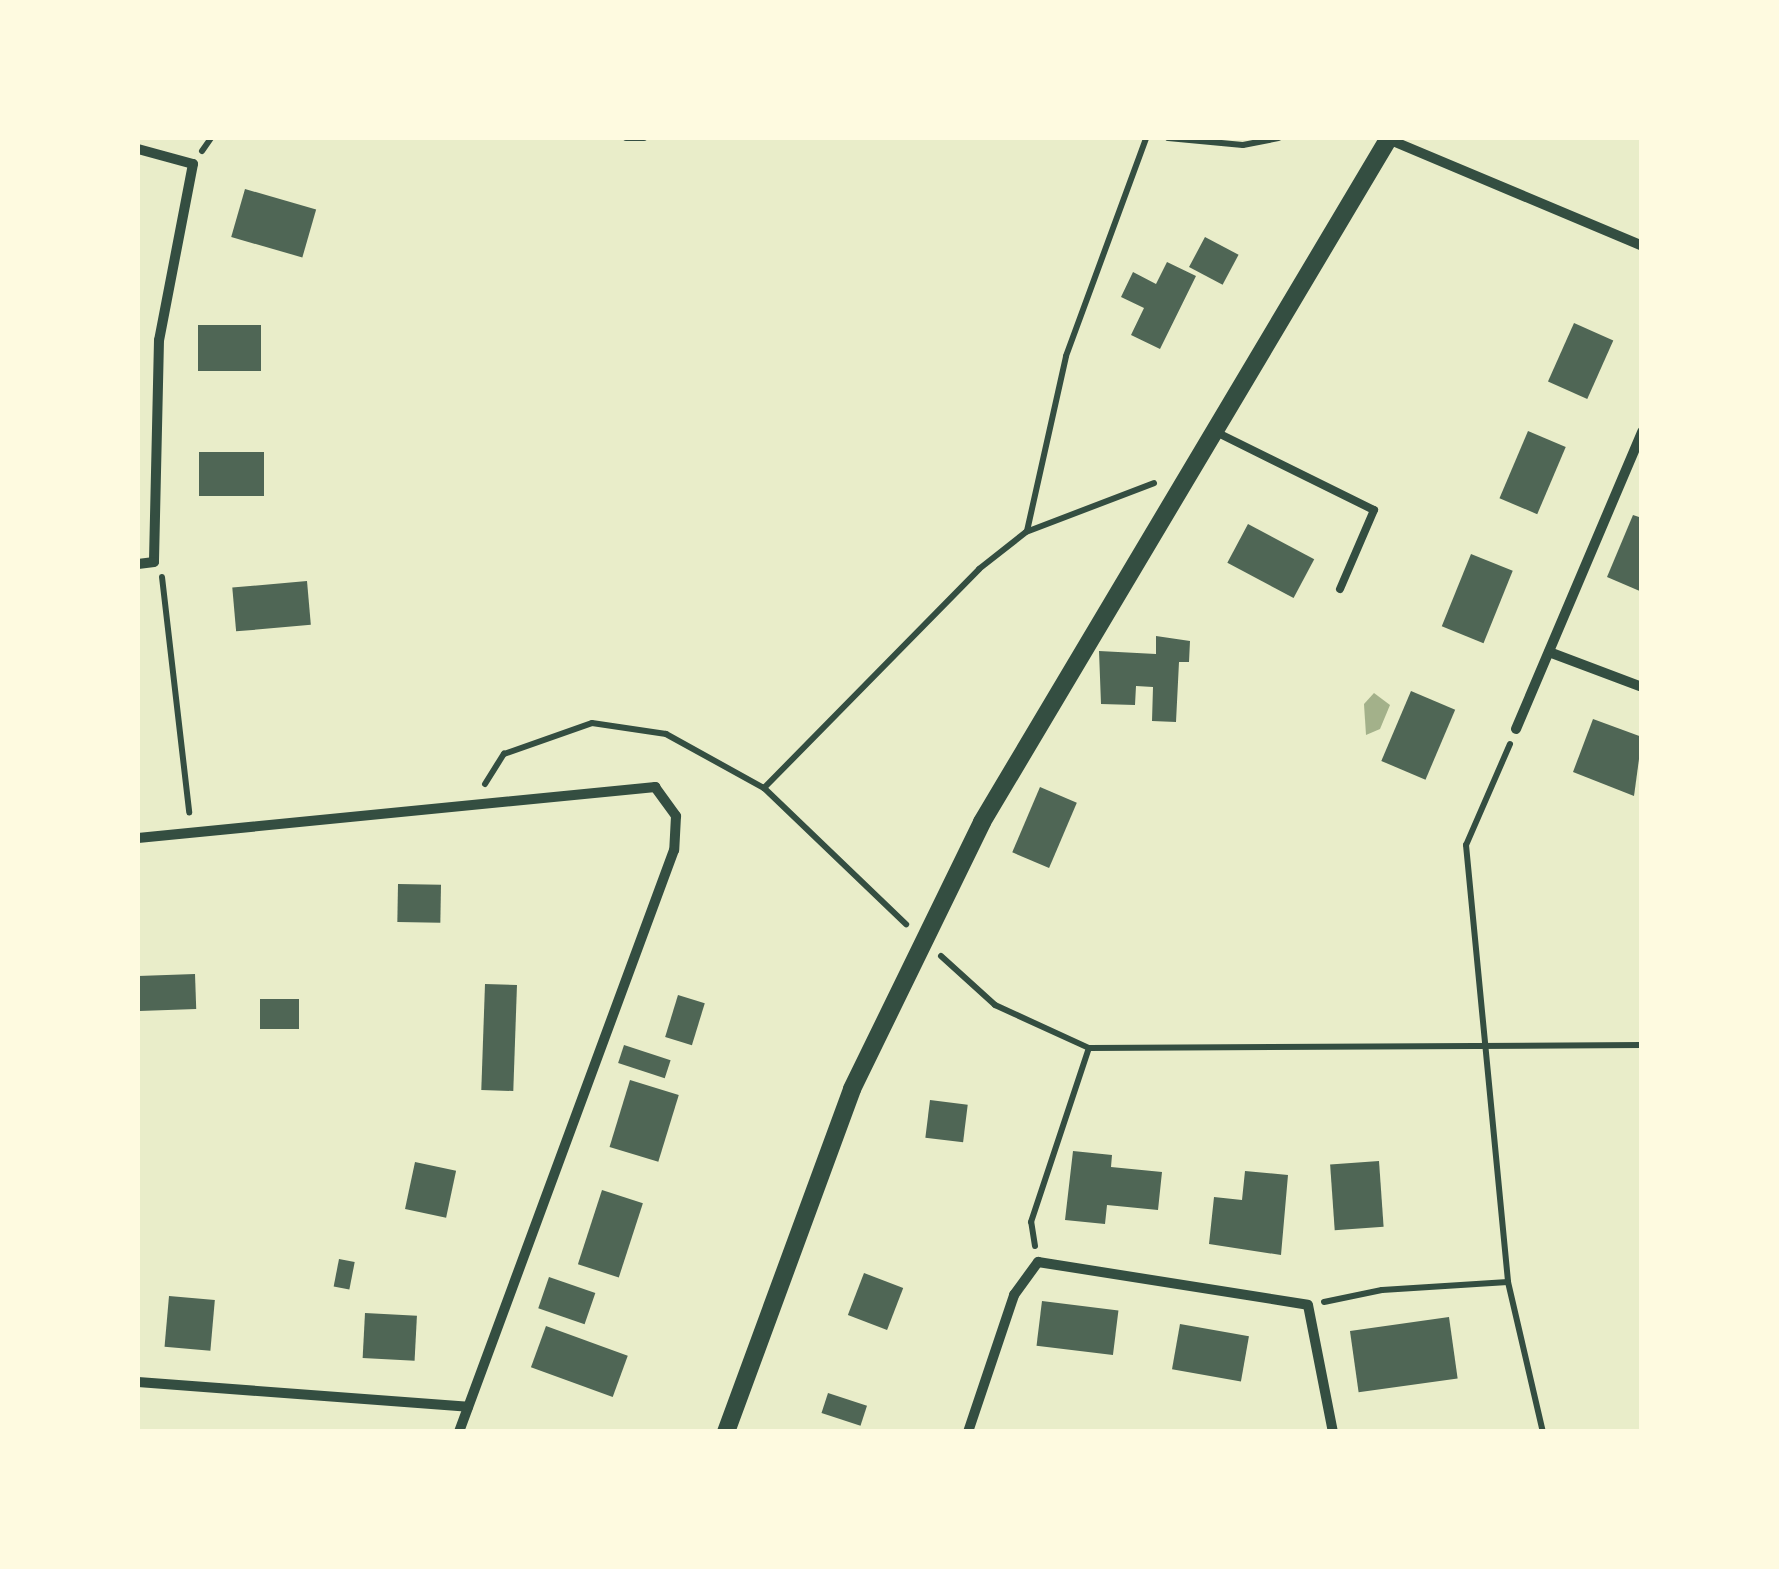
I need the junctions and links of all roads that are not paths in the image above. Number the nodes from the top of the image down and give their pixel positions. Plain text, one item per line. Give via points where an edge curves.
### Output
1 (1388, 138) edge
2 (138, 148) edge
3 (1642, 246) edge
4 (1642, 432) edge
5 (1218, 433) junction
6 (138, 564) edge
7 (1340, 589) dead end
8 (1550, 652) junction
9 (1642, 687) edge
10 (1516, 729) road end
11 (138, 838) edge
12 (138, 1382) edge
13 (468, 1407) junction
14 (460, 1432) edge
15 (726, 1432) edge
16 (968, 1432) edge
17 (1333, 1432) edge

1 - 3 street
1 - 5 street
2 - 6 street via 193,164 159,340 154,562
4 - 8 street
5 - 7 lane via 1374,510
5 - 15 street via 982,822 923,940 852,1088
8 - 9 street
8 - 10 street
11 - 13 street via 655,787 676,816 674,850
12 - 13 street
13 - 14 street
16 - 17 street via 1014,1295 1038,1262 1308,1305

